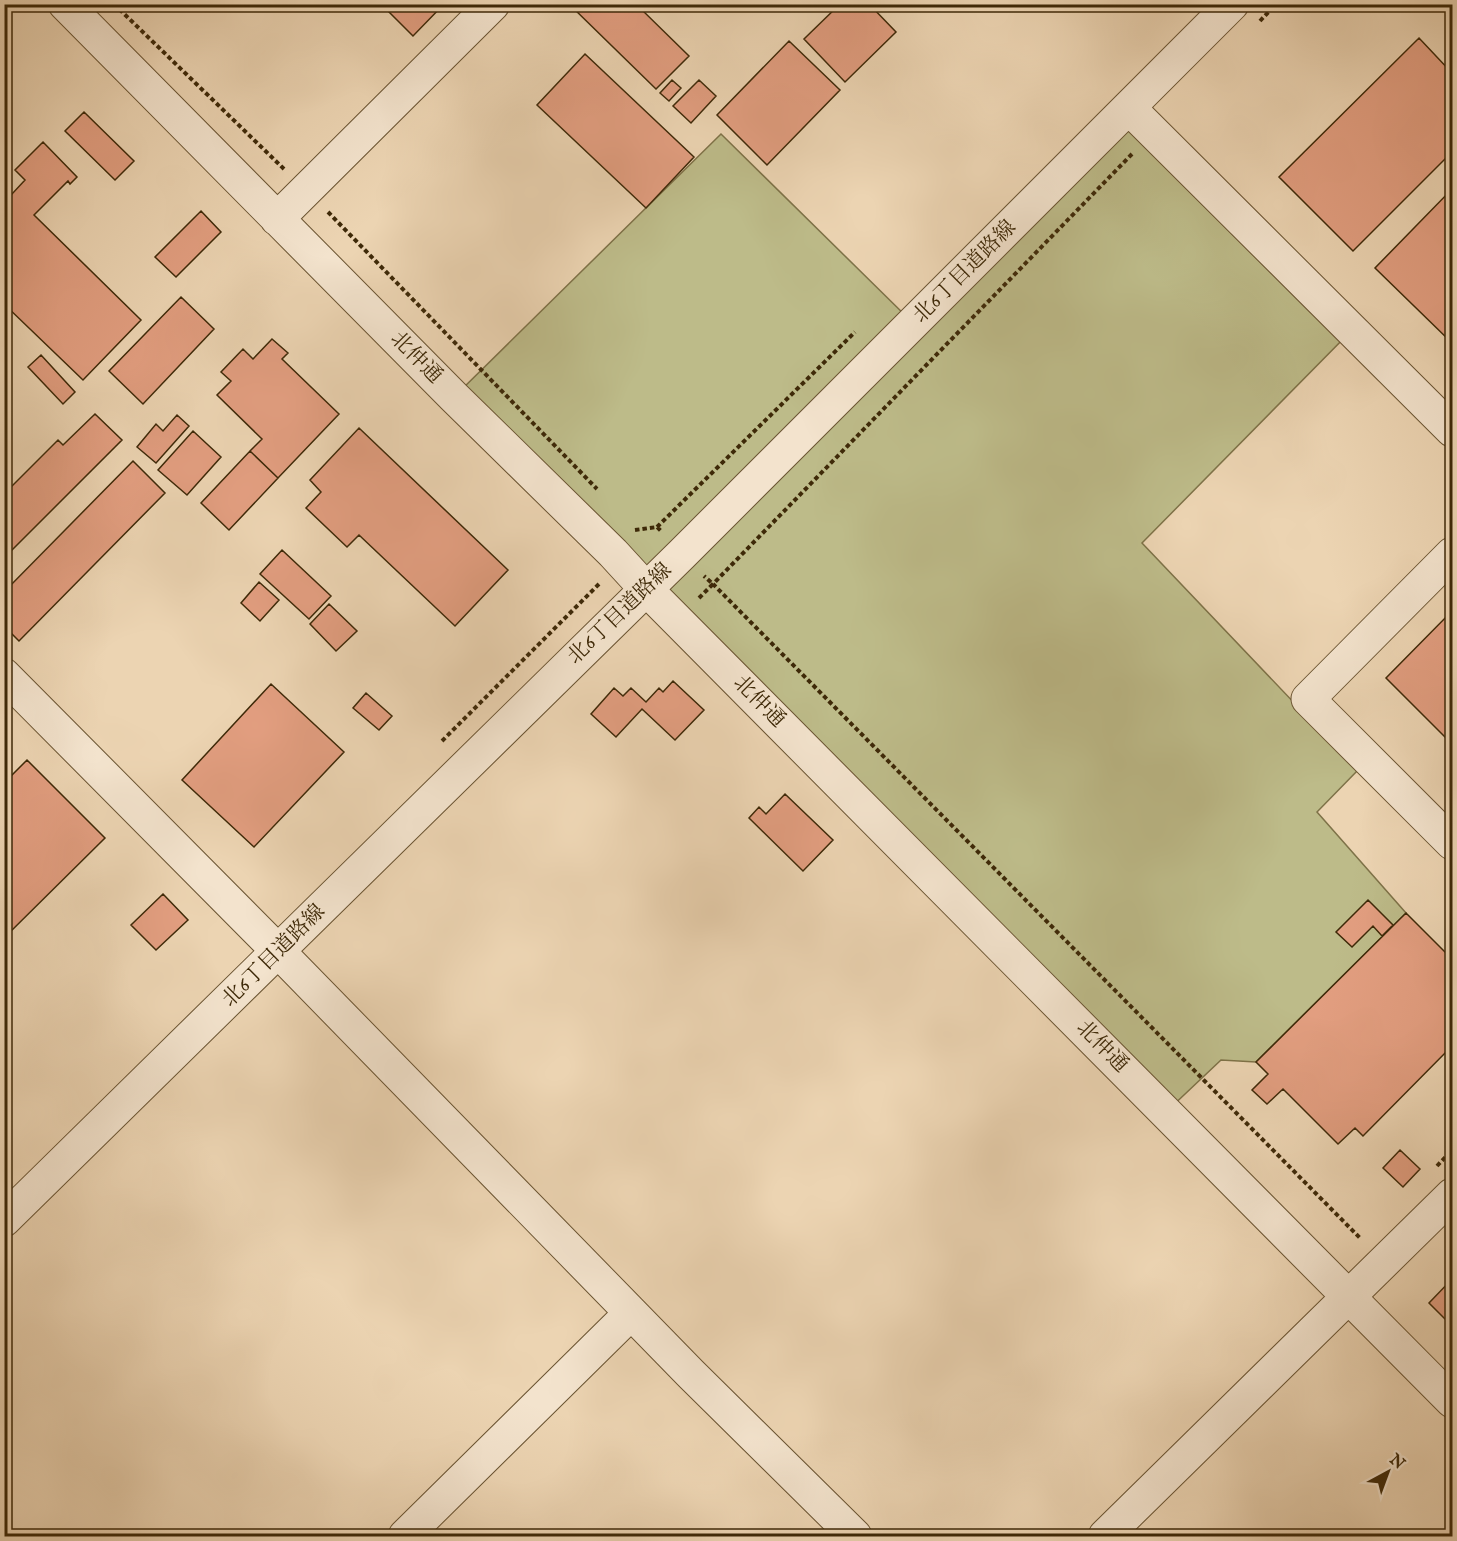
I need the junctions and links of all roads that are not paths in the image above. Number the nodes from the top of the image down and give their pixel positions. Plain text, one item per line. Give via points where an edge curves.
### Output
1 (64, 4) edge
2 (493, 4) edge
3 (1232, 4) edge
4 (1129, 108) junction
5 (277, 219) junction
6 (1452, 430) edge
7 (1452, 554) edge
8 (646, 589) junction
9 (4, 675) edge
10 (1452, 843) edge
11 (279, 952) junction
12 (1452, 1195) edge
13 (4, 1220) edge
14 (1350, 1297) junction
15 (631, 1313) junction
16 (1452, 1401) edge
17 (405, 1536) edge
18 (855, 1536) edge
19 (1105, 1536) edge

1 - 5 street, 北仲通
2 - 5 street
3 - 4 street, 北6丁目道路線
4 - 6 street
4 - 8 street, 北6丁目道路線
5 - 8 street, 北仲通
7 - 10 street via 1308,699
8 - 11 street, 北6丁目道路線
8 - 14 street, 北仲通
9 - 11 street
11 - 13 street, 北6丁目道路線
11 - 15 street
12 - 14 street
14 - 16 street, 北仲通
14 - 19 street
15 - 17 street
15 - 18 street

